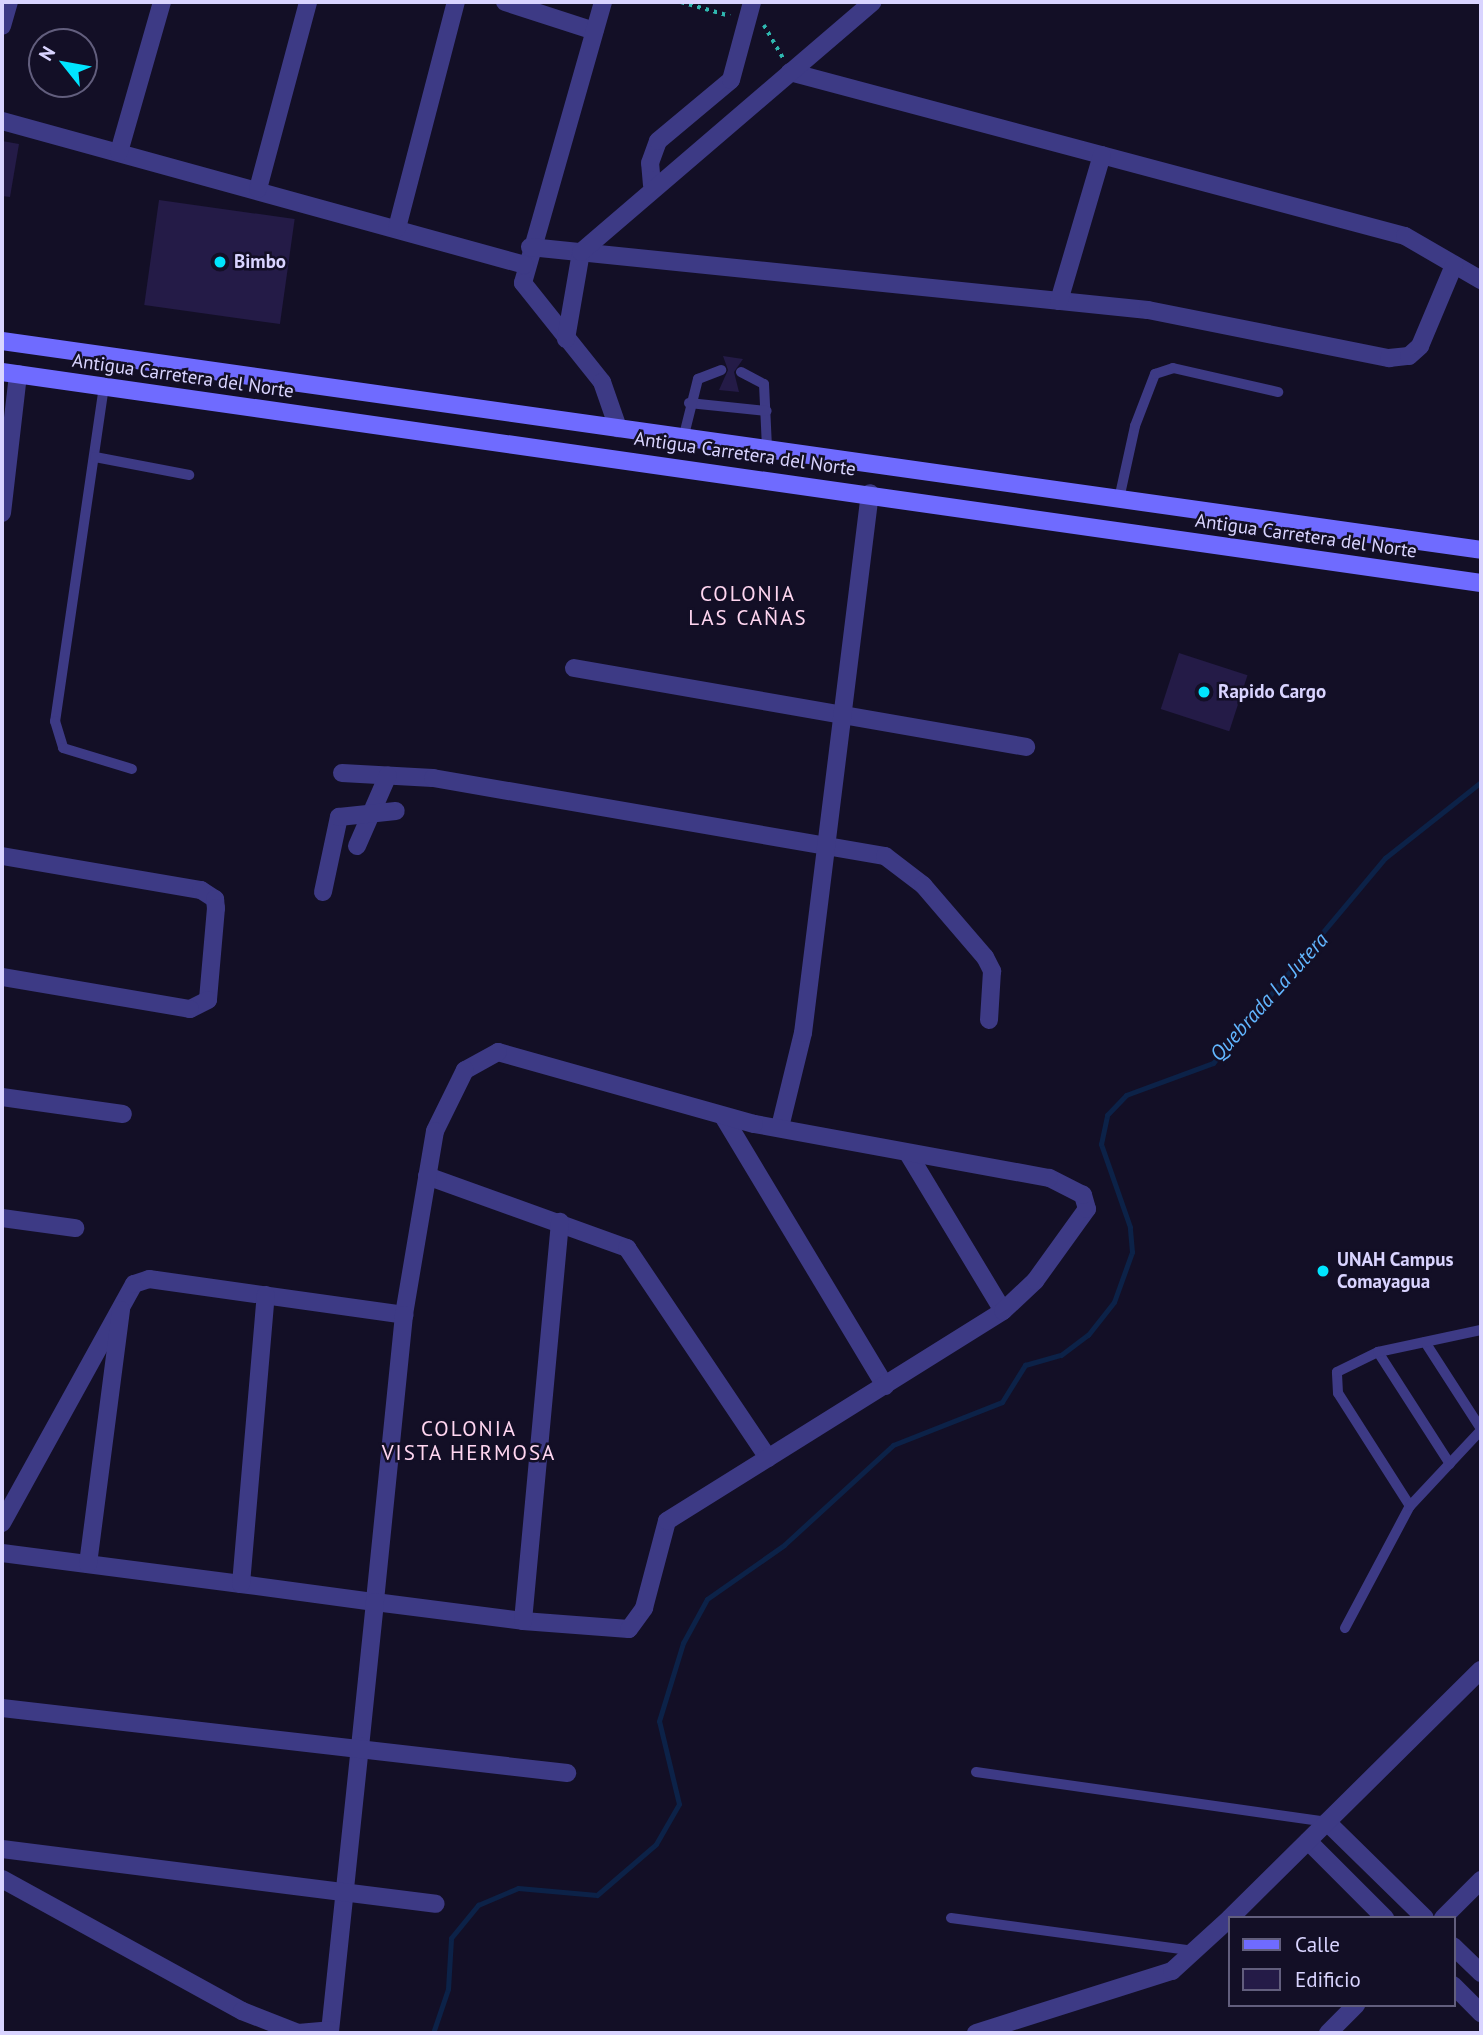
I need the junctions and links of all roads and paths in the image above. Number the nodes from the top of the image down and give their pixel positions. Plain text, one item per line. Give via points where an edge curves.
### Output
1 (9, 2) edge
2 (162, 2) edge
3 (308, 2) edge
4 (456, 2) edge
5 (505, 2) edge
6 (603, 2) edge
7 (681, 2) edge
8 (752, 2) edge
9 (873, 2) edge
10 (747, 21) junction
11 (2, 26) edge
12 (594, 31) junction
13 (790, 72) junction
14 (2, 121) edge
15 (119, 152) junction
16 (1102, 155) junction
17 (652, 185) junction
18 (258, 189) junction
19 (397, 228) junction
20 (530, 247) junction
21 (581, 252) junction
22 (525, 265) junction
23 (1454, 265) junction
24 (1481, 280) edge
25 (1059, 301) junction
26 (566, 339) junction
27 (2, 341) edge
28 (721, 370) dead end
29 (741, 372) dead end
30 (10, 373) edge
31 (104, 386) junction
32 (1278, 392) dead end
33 (689, 403) junction
34 (766, 411) junction
35 (618, 428) junction
36 (684, 435) junction
37 (767, 447) junction
38 (94, 457) junction
39 (189, 475) dead end
40 (870, 493) junction
41 (1119, 499) junction
42 (2, 513) edge
43 (1481, 550) edge
44 (1481, 583) edge
45 (574, 668) dead end
46 (844, 711) junction
47 (1026, 747) dead end
48 (132, 769) dead end
49 (342, 773) dead end
50 (388, 775) junction
51 (396, 811) dead end
52 (373, 812) junction
53 (827, 845) junction
54 (358, 846) dead end
55 (2, 856) edge
56 (323, 892) dead end
57 (2, 977) edge
58 (989, 1020) dead end
59 (2, 1097) edge
60 (123, 1114) dead end
61 (723, 1116) junction
62 (780, 1127) junction
63 (909, 1154) junction
64 (427, 1176) junction
65 (2, 1217) edge
66 (560, 1222) junction
67 (75, 1228) dead end
68 (266, 1295) junction
69 (123, 1299) junction
70 (1003, 1311) junction
71 (404, 1315) junction
72 (1481, 1330) edge
73 (1425, 1342) junction
74 (1378, 1352) junction
75 (885, 1386) junction
76 (1481, 1430) edge
77 (768, 1458) junction
78 (1450, 1464) junction
79 (1410, 1506) junction
80 (2, 1523) edge
81 (2, 1553) edge
82 (88, 1564) junction
83 (241, 1584) junction
84 (375, 1602) junction
85 (523, 1621) junction
86 (1345, 1628) dead end
87 (1481, 1670) edge
88 (2, 1708) edge
89 (360, 1746) junction
90 (976, 1772) dead end
91 (567, 1773) dead end
92 (1327, 1822) junction
93 (1308, 1841) junction
94 (2, 1849) edge
95 (2, 1879) edge
96 (1481, 1880) edge
97 (345, 1893) junction
98 (436, 1904) dead end
99 (1232, 1916) edge
100 (1383, 1916) edge
101 (1423, 1916) edge
102 (1445, 1916) edge
103 (951, 1918) dead end
104 (1228, 1920) edge
105 (1455, 1948) edge
106 (1196, 1951) junction
107 (1481, 1973) edge
108 (1455, 1987) edge
109 (1354, 2007) edge
110 (1481, 2013) edge
111 (330, 2032) edge
112 (976, 2033) edge
113 (1328, 2033) edge

1 - 11 street
2 - 15 street
3 - 18 street
4 - 19 street
5 - 12 street
6 - 12 street
7 - 10 path
8 - 10 street
9 - 13 street
10 - 13 path via 769,31
10 - 17 street via 731,80 658,141 650,163
12 - 20 street
13 - 16 street
13 - 17 street
14 - 15 street
15 - 18 street
16 - 23 street via 1405,236 1428,244
16 - 25 street
17 - 21 street
18 - 19 street
19 - 22 street
20 - 21 street
20 - 22 street
21 - 25 street
21 - 26 street
22 - 26 street via 527,295
23 - 24 street
23 - 25 street via 1420,346 1409,356 1389,358 1148,310
26 - 35 street via 609,394
27 - 35 main road, Antigua Carretera del Norte
28 - 33 lane via 698,379
29 - 34 lane via 764,384
30 - 31 main road, Antigua Carretera del Norte
30 - 42 street
31 - 38 lane
31 - 40 main road, Antigua Carretera del Norte
32 - 41 lane via 1173,368 1155,374 1135,426
33 - 34 lane
33 - 36 lane
34 - 37 lane
35 - 36 main road, Antigua Carretera del Norte
36 - 37 main road, Antigua Carretera del Norte
37 - 41 main road, Antigua Carretera del Norte
38 - 39 lane
38 - 48 lane via 55,721 63,748
40 - 44 main road, Antigua Carretera del Norte
40 - 46 street
41 - 43 main road, Antigua Carretera del Norte
45 - 46 street
46 - 47 street
46 - 53 street
49 - 50 street
50 - 52 street
50 - 53 street
51 - 52 street
52 - 54 street
52 - 56 street via 339,817
53 - 58 street via 885,856 923,885 992,971
53 - 62 street via 803,1033
55 - 57 street via 201,890 215,899 216,908 208,1000 190,1009
59 - 60 street
61 - 62 street
61 - 64 street via 498,1052 465,1070 448,1097
61 - 75 street
62 - 63 street
63 - 70 street
63 - 70 street via 1049,1178 1083,1195 1087,1209 1035,1281
64 - 66 street
64 - 71 street
65 - 67 street
66 - 77 street via 627,1248
66 - 85 street
68 - 69 street via 149,1279 134,1284
68 - 71 street
68 - 83 street
69 - 80 street
69 - 82 street
70 - 75 street
71 - 84 street
72 - 73 lane
73 - 74 lane
73 - 76 lane
74 - 78 lane
74 - 79 lane via 1343,1365 1335,1384
75 - 77 street
76 - 78 lane
77 - 85 street via 667,1521 643,1608 629,1629
78 - 79 lane
79 - 86 lane
81 - 82 street
82 - 83 street
83 - 84 street
84 - 85 street
84 - 89 street
87 - 92 street
88 - 89 street
89 - 91 street
89 - 97 street
90 - 92 lane
92 - 93 street
92 - 101 street
93 - 99 street
93 - 100 street
94 - 97 street
95 - 111 street via 242,2011 298,2033
96 - 102 street
97 - 98 street
97 - 111 street
103 - 106 lane
104 - 106 street
105 - 107 street
106 - 112 street via 1158,1977
108 - 110 street
109 - 113 street

